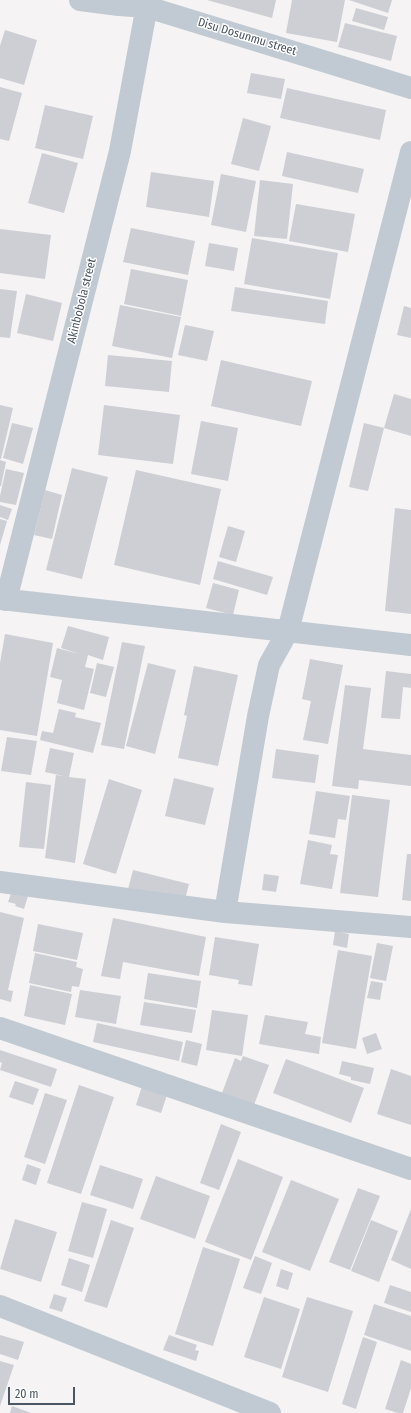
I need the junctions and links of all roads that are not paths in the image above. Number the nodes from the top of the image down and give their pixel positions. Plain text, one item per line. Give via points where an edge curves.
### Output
1 (80, 0) edge
2 (148, 3) edge
3 (411, 88) edge
4 (411, 152) edge
5 (3, 599) edge
6 (288, 631) junction
7 (411, 645) edge
8 (0, 882) edge
9 (225, 912) junction
10 (411, 927) edge
11 (0, 1028) edge
12 (411, 1169) edge
13 (0, 1306) edge
14 (270, 1413) edge

1 - 2 street, Disu Dosunmu street via 119,5
2 - 3 street, Disu Dosunmu street
2 - 5 street, Akinbobola street via 120,151
4 - 6 street
5 - 6 street
6 - 7 street
6 - 9 street via 269,665
8 - 9 street
9 - 10 street
11 - 12 street
13 - 14 street

